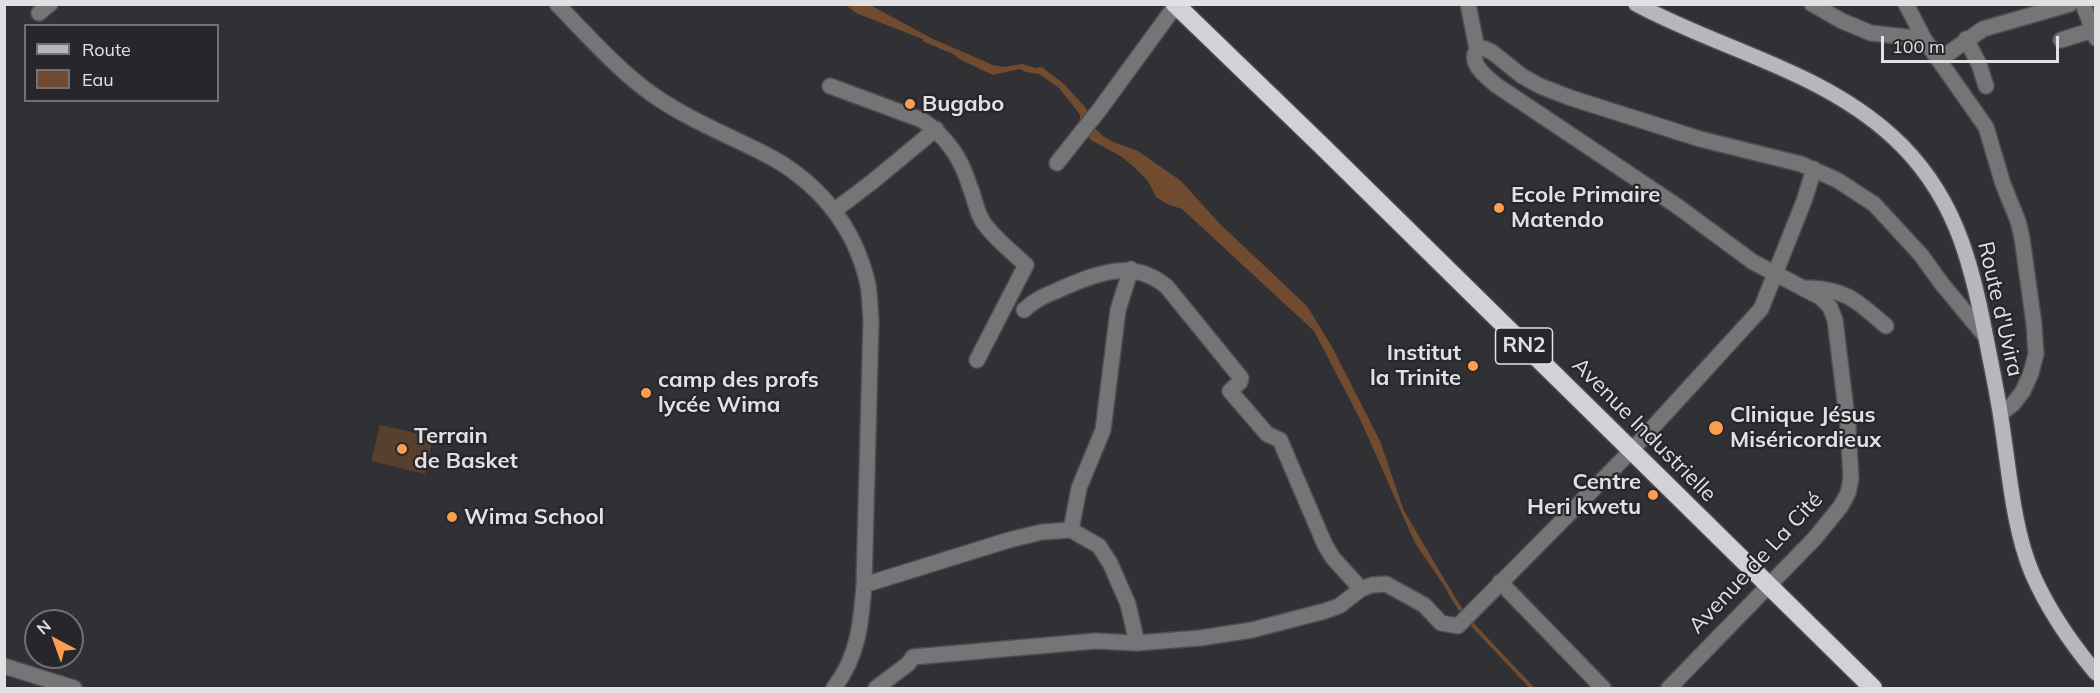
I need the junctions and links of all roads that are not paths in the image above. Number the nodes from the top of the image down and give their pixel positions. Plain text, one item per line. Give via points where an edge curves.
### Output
1 (557, 4) edge
2 (1468, 4) edge
3 (1636, 4) edge
4 (1812, 4) edge
5 (1906, 4) edge
6 (2070, 4) edge
7 (2083, 4) edge
8 (1175, 5) edge
9 (2094, 34) edge
10 (1924, 39) junction
11 (1966, 39) junction
12 (2061, 40) dead end
13 (1477, 49) junction
14 (1939, 60) junction
15 (830, 86) dead end
16 (1986, 86) dead end
17 (936, 129) junction
18 (1057, 163) dead end
19 (1814, 169) junction
20 (835, 210) junction
21 (1131, 269) junction
22 (1776, 275) junction
23 (1805, 288) junction
24 (1024, 310) dead end
25 (1886, 326) dead end
26 (1986, 337) junction
27 (977, 360) dead end
28 (2001, 412) junction
29 (1632, 450) junction
30 (1071, 530) junction
31 (1500, 582) junction
32 (864, 585) junction
33 (1769, 586) junction
34 (1361, 590) junction
35 (1137, 643) junction
36 (4, 666) edge
37 (2096, 673) edge
38 (74, 688) edge
39 (834, 688) edge
40 (876, 688) edge
41 (1603, 688) edge
42 (1669, 688) edge
43 (1873, 688) edge

1 - 20 street via 654,96 784,164 810,183
2 - 13 street, Avenue de La Cité
3 - 26 main road, Route d'Uvira via 1667,21 1820,85 1892,136 1930,178 1946,204 1970,267
4 - 10 street via 1871,33
5 - 10 street
6 - 11 street via 1983,29
7 - 9 street
8 - 18 street
8 - 29 highway, Avenue Industrielle / RN2
9 - 12 street
10 - 14 street
11 - 14 street
11 - 16 street
13 - 19 street via 1492,52 1522,76 1571,98 1700,139
13 - 22 street, Avenue de La Cité via 1474,54 1480,70 1497,85
14 - 28 street via 1986,127 2022,238 2036,354 2023,391
15 - 17 street via 913,116
17 - 20 street
17 - 27 street via 959,159 984,224 1026,265
19 - 22 street
19 - 26 street via 1874,204 1921,255
20 - 32 street via 859,254 868,286 871,321
21 - 24 street via 1085,278 1033,301
21 - 30 street via 1118,310 1103,430 1079,488
21 - 34 street via 1155,277 1167,287 1241,378 1230,391 1267,434 1280,440 1325,545
22 - 23 street, Avenue de La Cité
22 - 29 street via 1761,309
23 - 25 street via 1834,290 1857,301
23 - 33 street, Avenue de La Cité via 1820,297 1835,320 1851,479 1848,493 1830,521
26 - 28 main road, Route d'Uvira
28 - 37 main road, Route d'Uvira via 2018,522 2032,573 2060,626
29 - 31 street
29 - 33 highway, Avenue Industrielle / RN2
30 - 32 street via 1009,540
30 - 35 street via 1099,546 1110,562 1128,604
31 - 34 street via 1458,626 1442,623 1424,605 1386,584
31 - 41 street
32 - 39 street via 861,629 851,660
33 - 42 street, Avenue de La Cité
33 - 43 highway, Avenue Industrielle / RN2
34 - 35 street via 1339,606 1252,630
35 - 40 street via 1095,641 913,657
36 - 38 street

